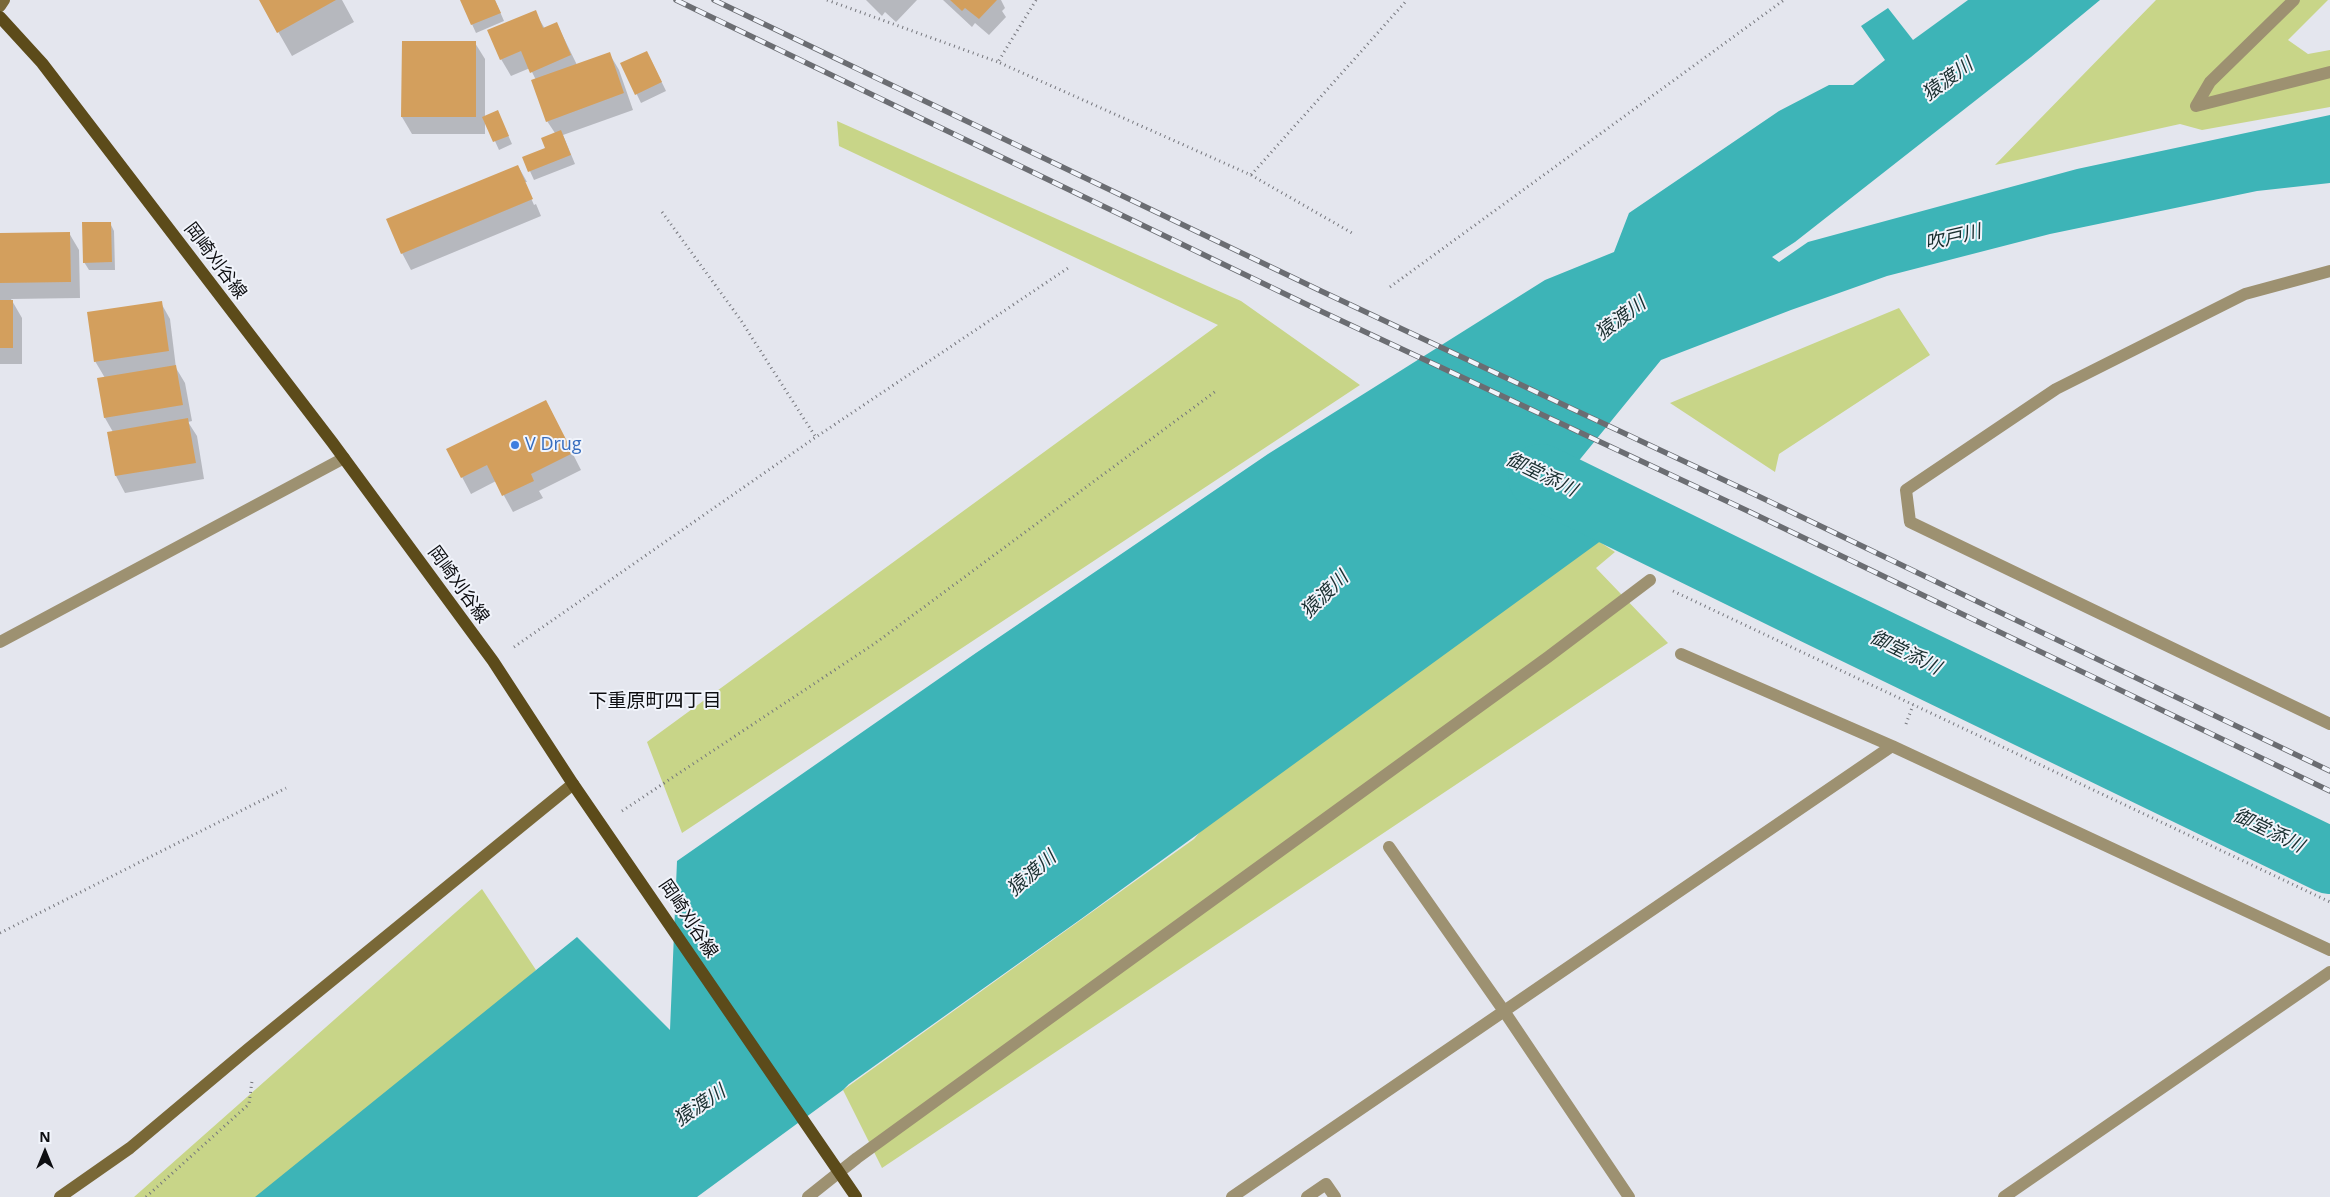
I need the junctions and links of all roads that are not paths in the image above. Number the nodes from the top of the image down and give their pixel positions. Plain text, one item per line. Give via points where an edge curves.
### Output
1 (4, 0) edge
2 (2294, 0) edge
3 (0, 6) edge
4 (0, 17) edge
5 (2330, 72) edge
6 (2330, 271) edge
7 (344, 458) junction
8 (1650, 580) road end
9 (0, 642) edge
10 (1681, 654) dead end
11 (2330, 724) edge
12 (1892, 746) junction
13 (573, 784) junction
14 (1389, 847) dead end
15 (2330, 950) edge
16 (2330, 972) edge
17 (1504, 1011) junction
18 (840, 1173) junction
19 (60, 1197) edge
20 (808, 1197) edge
21 (856, 1197) edge
22 (1232, 1197) edge
23 (1307, 1197) edge
24 (1335, 1197) edge
25 (1630, 1197) edge
26 (2004, 1197) edge

1 - 3 street
2 - 5 street via 2210,82 2196,106
4 - 7 main road, 岡崎刈谷線 via 42,63
6 - 11 street via 2245,294 2056,389 1906,490 1910,522
7 - 9 street
7 - 13 main road, 岡崎刈谷線 via 493,662
8 - 18 street
10 - 12 street
12 - 15 street
12 - 17 street
13 - 18 main road, 岡崎刈谷線
13 - 19 street via 130,1148
14 - 17 street
16 - 26 street
17 - 22 street
17 - 25 street
18 - 20 street
18 - 21 main road, 岡崎刈谷線
23 - 24 street via 1326,1184

